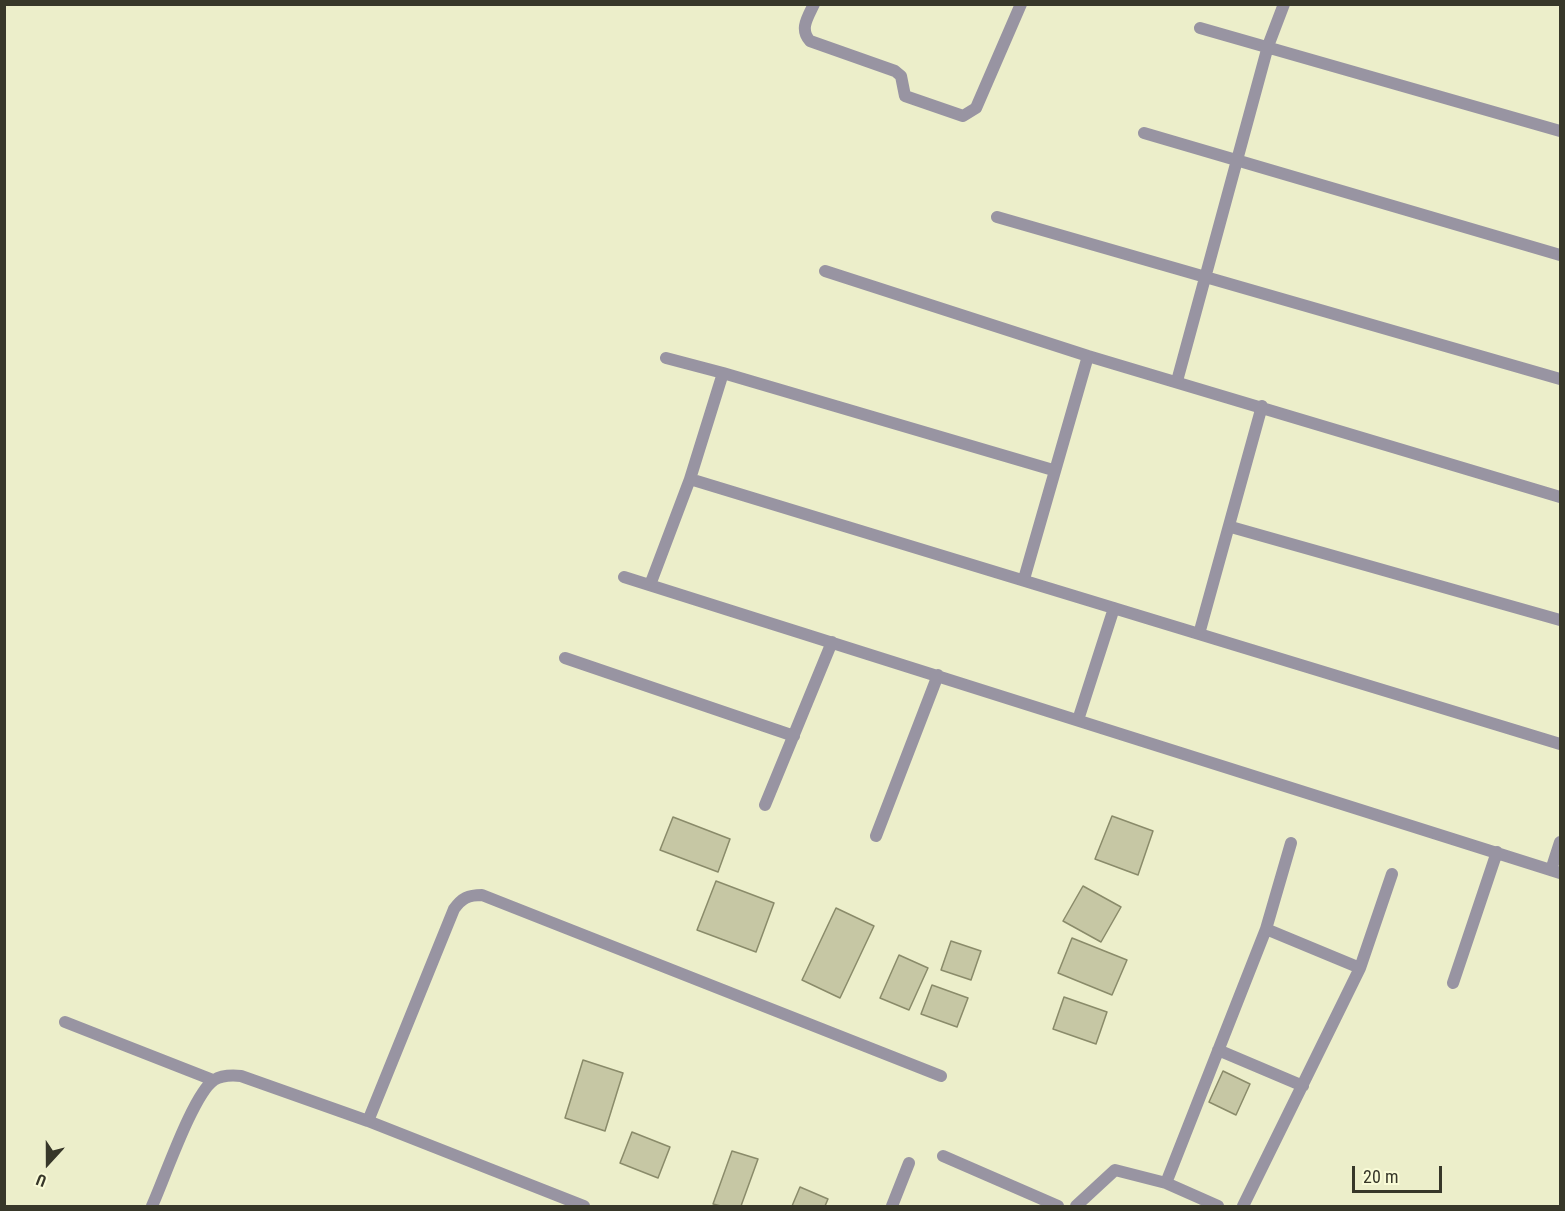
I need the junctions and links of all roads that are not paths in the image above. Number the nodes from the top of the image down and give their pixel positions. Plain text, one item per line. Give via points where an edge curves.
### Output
1 (814, 4) edge
2 (1021, 4) edge
3 (1284, 4) edge
4 (1200, 28) dead end
5 (1268, 46) junction
6 (1560, 131) edge
7 (1144, 133) dead end
8 (1239, 159) junction
9 (997, 217) dead end
10 (1560, 255) edge
11 (825, 271) dead end
12 (1204, 277) junction
13 (1088, 356) junction
14 (666, 357) dead end
15 (723, 374) junction
16 (1560, 379) edge
17 (1177, 381) junction
18 (1262, 406) junction
19 (1053, 471) junction
20 (690, 478) junction
21 (1560, 497) edge
22 (1231, 527) junction
23 (624, 577) dead end
24 (1024, 579) junction
25 (650, 585) junction
26 (1114, 608) junction
27 (1560, 620) edge
28 (1199, 634) junction
29 (832, 642) junction
30 (565, 658) dead end
31 (938, 675) junction
32 (1078, 720) junction
33 (794, 736) junction
34 (1560, 744) edge
35 (765, 806) dead end
36 (876, 836) dead end
37 (1560, 842) edge
38 (1291, 843) dead end
39 (1497, 852) junction
40 (1556, 872) edge
41 (1392, 874) dead end
42 (1266, 929) junction
43 (1360, 968) junction
44 (1453, 983) dead end
45 (65, 1022) dead end
46 (1218, 1050) junction
47 (941, 1076) dead end
48 (213, 1080) junction
49 (1303, 1086) junction
50 (368, 1121) junction
51 (943, 1156) dead end
52 (909, 1163) dead end
53 (1166, 1183) junction
54 (152, 1206) edge
55 (584, 1206) edge
56 (892, 1206) edge
57 (1058, 1206) edge
58 (1076, 1206) edge
59 (1218, 1206) edge
60 (1243, 1206) edge

1 - 2 street via 804,29 810,41 895,71 901,76 905,96 963,116 976,108
3 - 5 street
4 - 5 street
5 - 6 street
5 - 8 street
7 - 8 street
8 - 10 street
8 - 12 street
9 - 12 street
11 - 13 street
12 - 16 street
12 - 17 street
13 - 17 street
13 - 19 street
14 - 15 street
15 - 19 street
15 - 20 street
17 - 18 street
18 - 21 street
18 - 22 street
19 - 24 street
20 - 24 street
20 - 25 street
22 - 27 street
22 - 28 street
23 - 25 street
24 - 26 street
25 - 29 street
26 - 28 street
26 - 32 street
28 - 34 street
29 - 31 street
29 - 33 street
30 - 33 street
31 - 32 street
31 - 36 street
32 - 39 street
33 - 35 street
37 - 40 street
38 - 42 street
39 - 40 street
39 - 44 street
41 - 43 street
42 - 43 street
42 - 46 street
43 - 49 street
45 - 48 street
46 - 49 street
46 - 53 street
47 - 50 street via 482,895 470,895 454,909
48 - 50 street via 241,1076
48 - 54 street via 200,1096
49 - 60 street
50 - 55 street
51 - 57 street
52 - 56 street
53 - 58 street via 1115,1170
53 - 59 street

